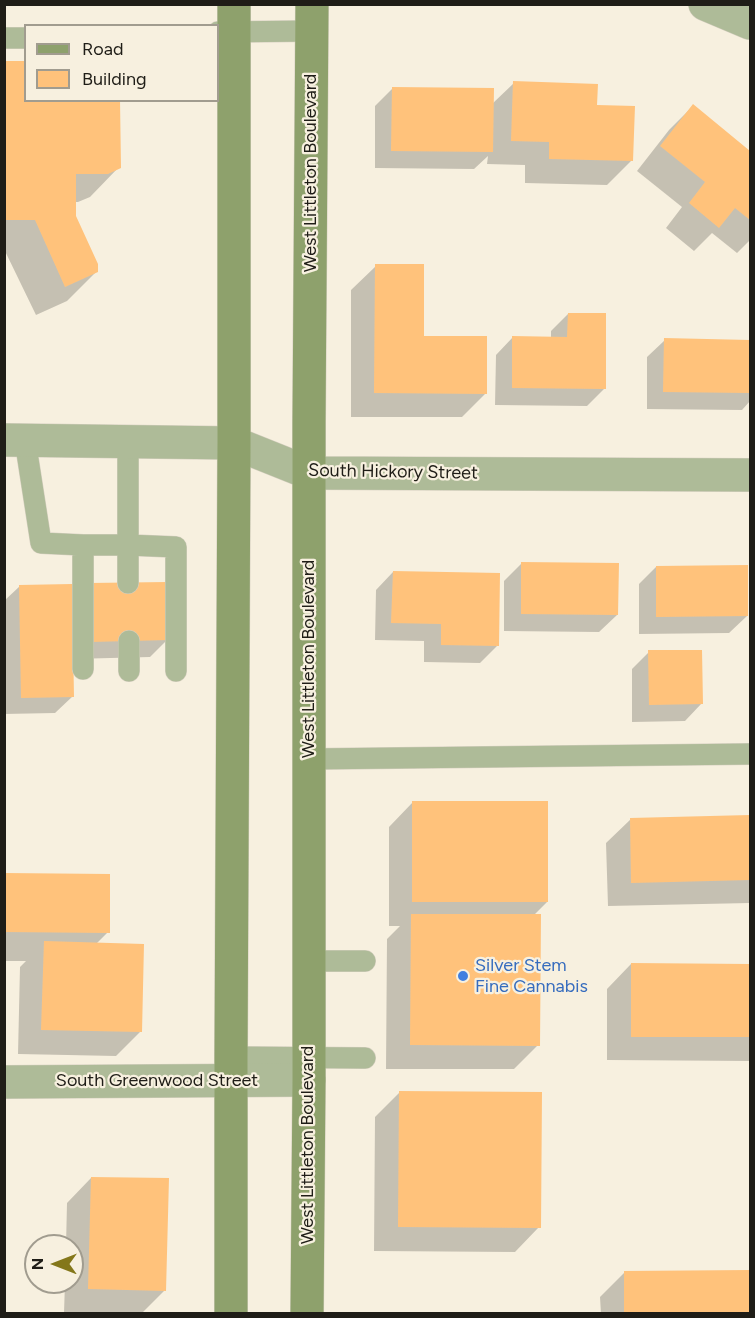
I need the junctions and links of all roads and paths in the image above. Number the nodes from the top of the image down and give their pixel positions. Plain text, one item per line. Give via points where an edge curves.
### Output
1 (705, 4) edge
2 (312, 18) edge
3 (750, 22) edge
4 (229, 23) edge
5 (4, 38) edge
6 (24, 38) edge
7 (15, 440) edge
8 (128, 442) junction
9 (234, 442) junction
10 (309, 473) junction
11 (750, 475) edge
12 (83, 545) junction
13 (128, 545) junction
14 (128, 583) dead end
15 (129, 641) dead end
16 (83, 669) dead end
17 (129, 671) dead end
18 (176, 671) dead end
19 (750, 754) edge
20 (309, 759) junction
21 (309, 961) junction
22 (365, 961) dead end
23 (365, 1058) dead end
24 (231, 1069) junction
25 (309, 1069) junction
26 (4, 1082) edge
27 (231, 1314) edge
28 (307, 1314) edge

1 - 3 street
2 - 4 lane
2 - 10 main road, West Littleton Boulevard
4 - 9 main road
5 - 6 lane
7 - 8 street, South Hickory Street
7 - 12 lane via 41,543
8 - 9 street, South Hickory Street
8 - 13 lane
9 - 10 street, South Hickory Street
9 - 24 main road
10 - 11 street, South Hickory Street
10 - 20 main road, West Littleton Boulevard
12 - 13 lane
12 - 16 lane
13 - 14 lane
13 - 18 lane via 176,547
15 - 17 lane
19 - 20 lane
20 - 21 main road, West Littleton Boulevard
21 - 22 lane
21 - 25 main road, West Littleton Boulevard
23 - 25 lane
24 - 25 street, South Greenwood Street
24 - 26 street, South Greenwood Street
24 - 27 main road
25 - 28 main road, West Littleton Boulevard

